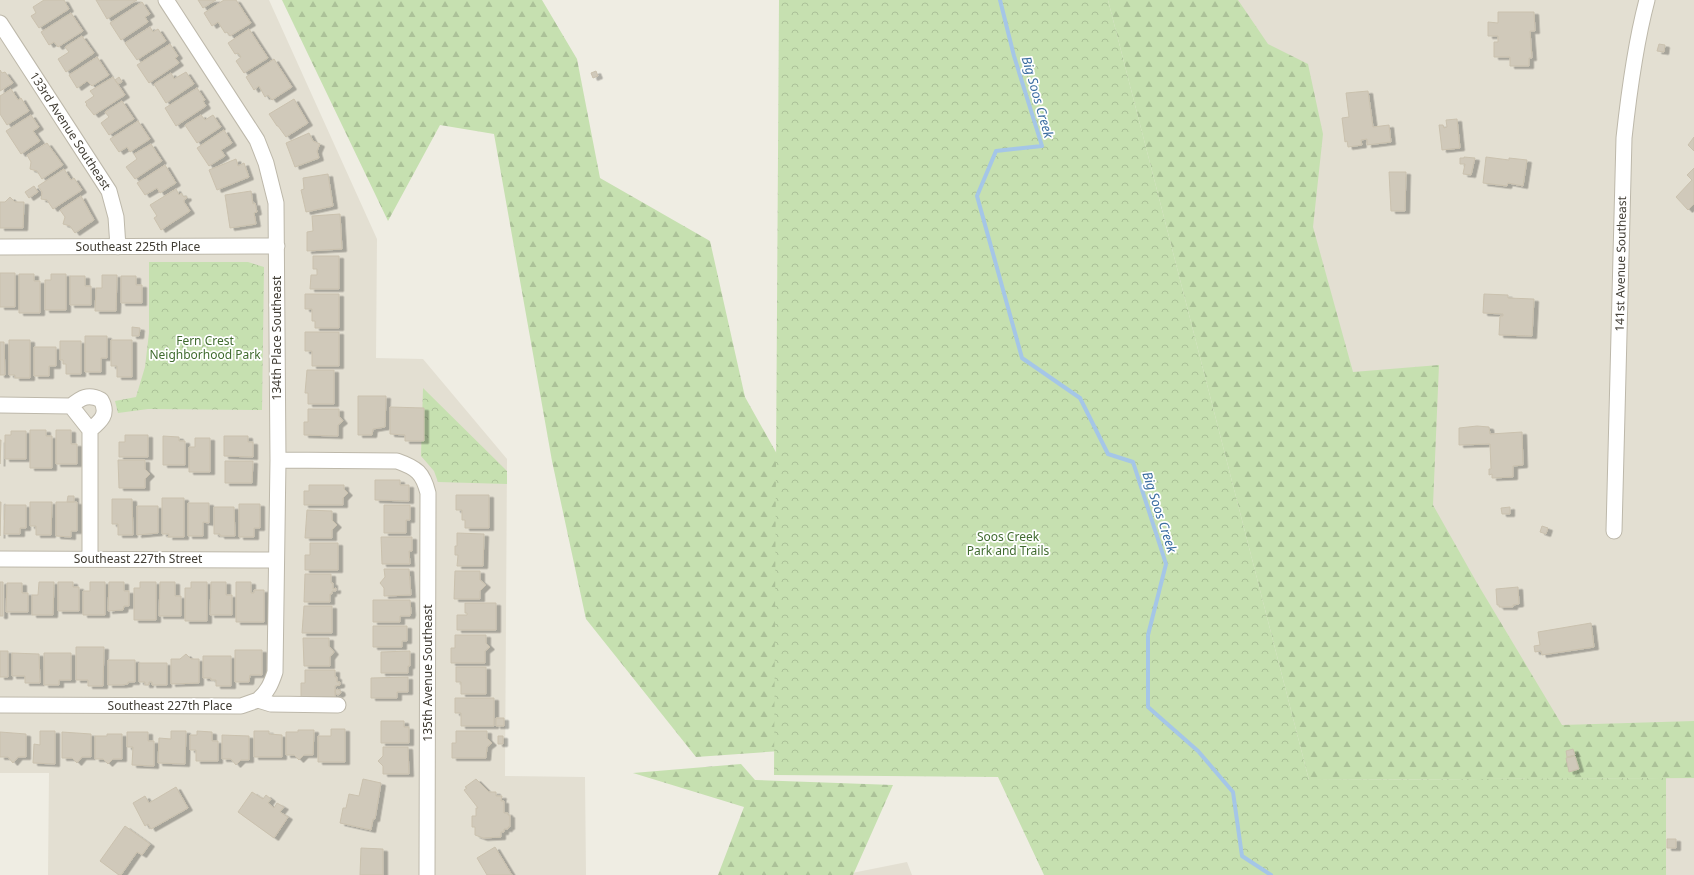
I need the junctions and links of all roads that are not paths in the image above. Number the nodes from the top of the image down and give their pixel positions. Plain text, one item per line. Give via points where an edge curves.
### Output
1 (166, 0) edge
2 (1647, 0) edge
3 (0, 23) edge
4 (277, 246) junction
5 (0, 247) edge
6 (118, 247) junction
7 (0, 405) edge
8 (71, 406) junction
9 (90, 430) junction
10 (278, 460) junction
11 (1614, 531) dead end
12 (0, 559) edge
13 (90, 559) junction
14 (276, 560) junction
15 (258, 700) junction
16 (0, 705) edge
17 (338, 705) dead end
18 (427, 875) edge

1 - 4 street, 134th Place Southeast via 257,140 266,162 276,203
2 - 11 street, 141st Avenue Southeast via 1629,89 1624,141
3 - 6 street, 133rd Avenue Southeast via 109,191 116,217
4 - 6 street, Southeast 225th Place
4 - 10 street, 134th Place Southeast
5 - 6 street, Southeast 225th Place
7 - 8 street
8 - 9 street
8 - 9 street via 81,398 90,396 100,400 105,411 104,417
9 - 13 street
10 - 14 street, 134th Place Southeast
10 - 18 street, 135th Avenue Southeast via 397,462 420,472 425,480 428,493
12 - 13 street, Southeast 227th Street
13 - 14 street, Southeast 227th Street
14 - 15 street, 134th Place Southeast via 275,672 269,688
15 - 16 street, Southeast 227th Place via 241,706
15 - 17 street, Southeast 227th Place via 271,704

